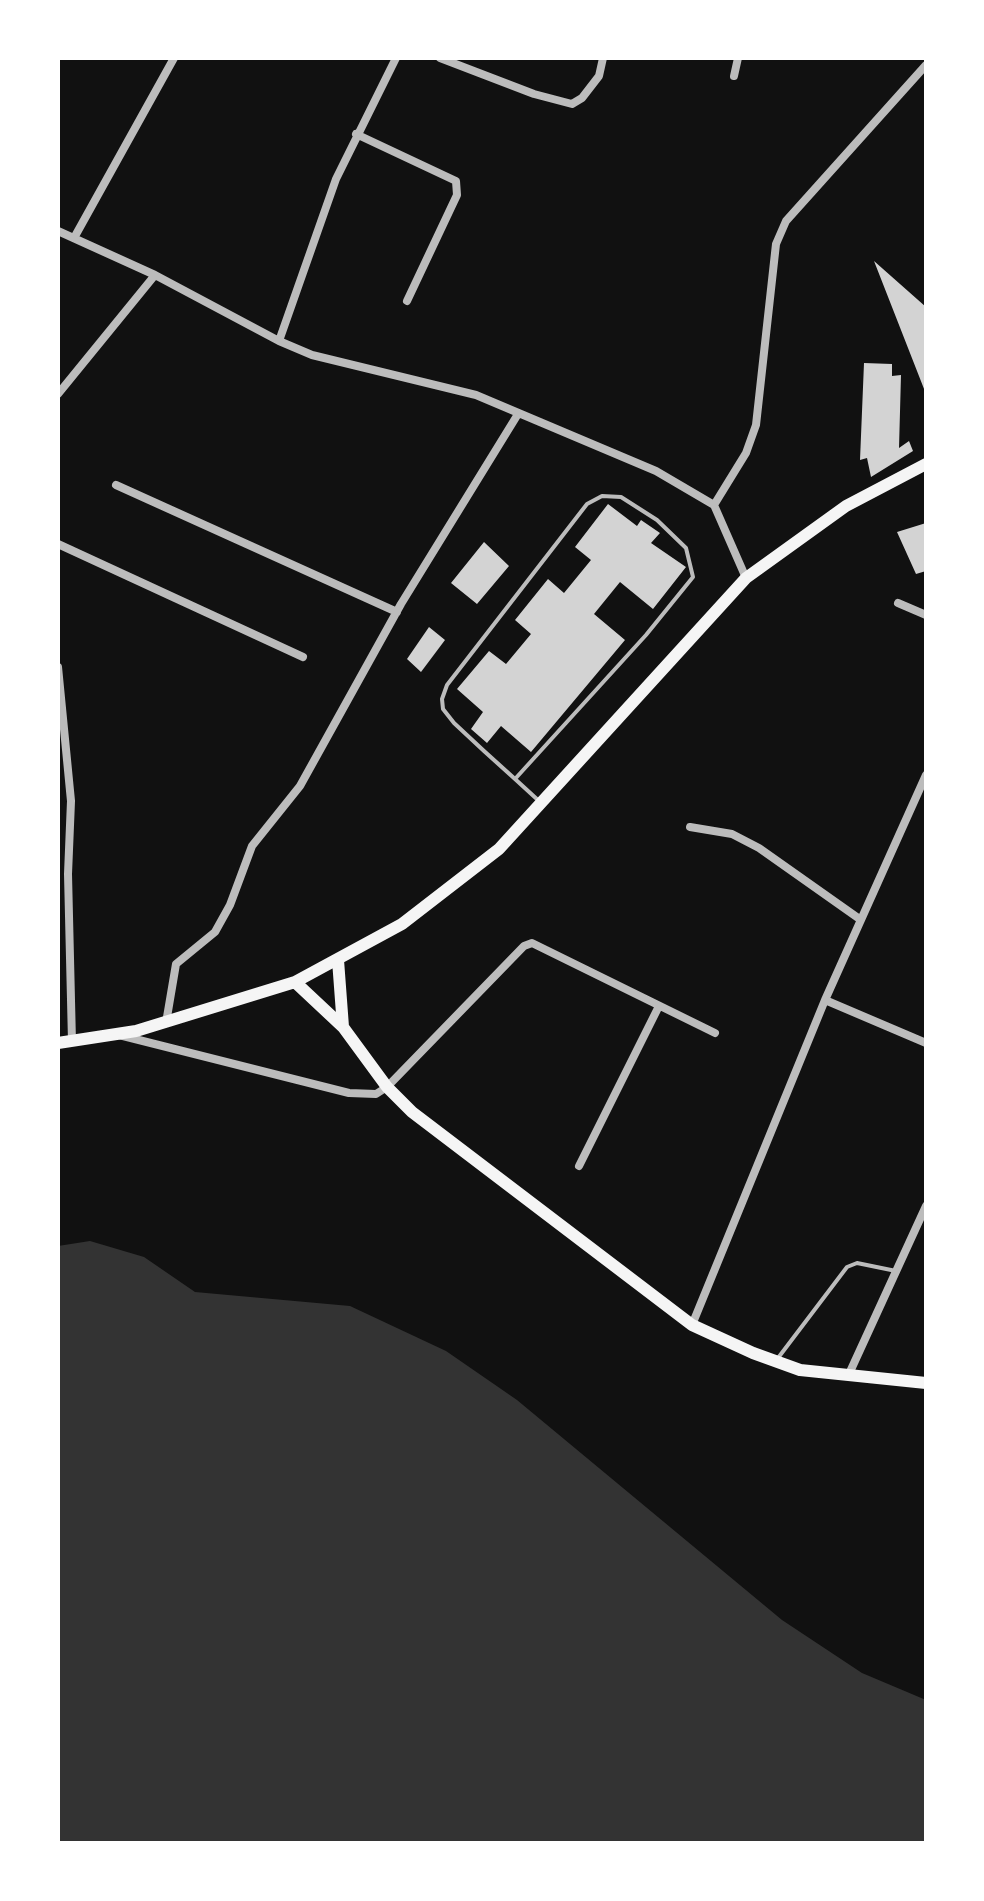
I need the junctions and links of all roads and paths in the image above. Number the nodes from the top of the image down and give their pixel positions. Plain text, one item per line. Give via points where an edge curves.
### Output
1 (174, 58) edge
2 (396, 58) edge
3 (440, 58) edge
4 (603, 58) edge
5 (738, 58) edge
6 (926, 65) edge
7 (734, 76) dead end
8 (356, 134) junction
9 (58, 231) edge
10 (74, 238) junction
11 (155, 275) junction
12 (407, 301) dead end
13 (279, 341) junction
14 (58, 394) edge
15 (518, 414) junction
16 (926, 464) edge
17 (116, 485) dead end
18 (714, 505) junction
19 (58, 544) edge
20 (746, 578) junction
21 (898, 603) dead end
22 (397, 612) junction
23 (926, 615) edge
24 (303, 657) dead end
25 (58, 667) edge
26 (926, 775) edge
27 (515, 779) junction
28 (542, 803) junction
29 (690, 827) dead end
30 (861, 920) junction
31 (58, 959) edge
32 (70, 959) junction
33 (338, 960) junction
34 (295, 982) junction
35 (825, 1000) junction
36 (659, 1006) junction
37 (166, 1023) junction
38 (343, 1027) junction
39 (715, 1033) dead end
40 (116, 1034) junction
41 (72, 1042) junction
42 (58, 1043) edge
43 (926, 1043) edge
44 (387, 1087) junction
45 (579, 1166) dead end
46 (926, 1206) edge
47 (896, 1271) junction
48 (692, 1325) junction
49 (775, 1362) junction
50 (849, 1374) junction
51 (926, 1383) edge

1 - 10 street
2 - 8 street
3 - 4 street via 572,104 599,76
5 - 7 street
6 - 18 street via 786,221 771,277 756,425 746,453
8 - 12 street via 456,181 457,195
8 - 13 street via 316,229
9 - 10 street
10 - 11 street
11 - 13 street
11 - 14 street
13 - 15 street via 325,358 476,395
15 - 18 street via 656,471
15 - 22 street
16 - 20 main road via 846,506
17 - 22 street
18 - 20 street
19 - 24 street
20 - 28 main road
21 - 23 street
22 - 37 street via 300,786 252,846 215,932 176,964
25 - 32 street via 71,801
26 - 30 street
27 - 27 lane via 443,709 447,685 587,504 602,496 621,497 657,520 686,548 693,577
27 - 28 lane
28 - 33 main road via 454,886 402,924
29 - 30 street via 732,834 759,848
30 - 35 street
31 - 32 street
32 - 41 street
33 - 34 main road
33 - 38 main road
34 - 37 main road
34 - 38 main road
35 - 43 street
35 - 48 street
36 - 39 street
36 - 44 street via 542,945 528,944
36 - 45 street
37 - 40 main road
38 - 44 main road
40 - 41 main road
40 - 44 street via 349,1093 376,1094
41 - 42 main road
44 - 48 main road via 511,1189
46 - 47 street
47 - 49 lane via 857,1263 847,1267
47 - 50 street
48 - 49 main road
49 - 50 main road
50 - 51 main road

